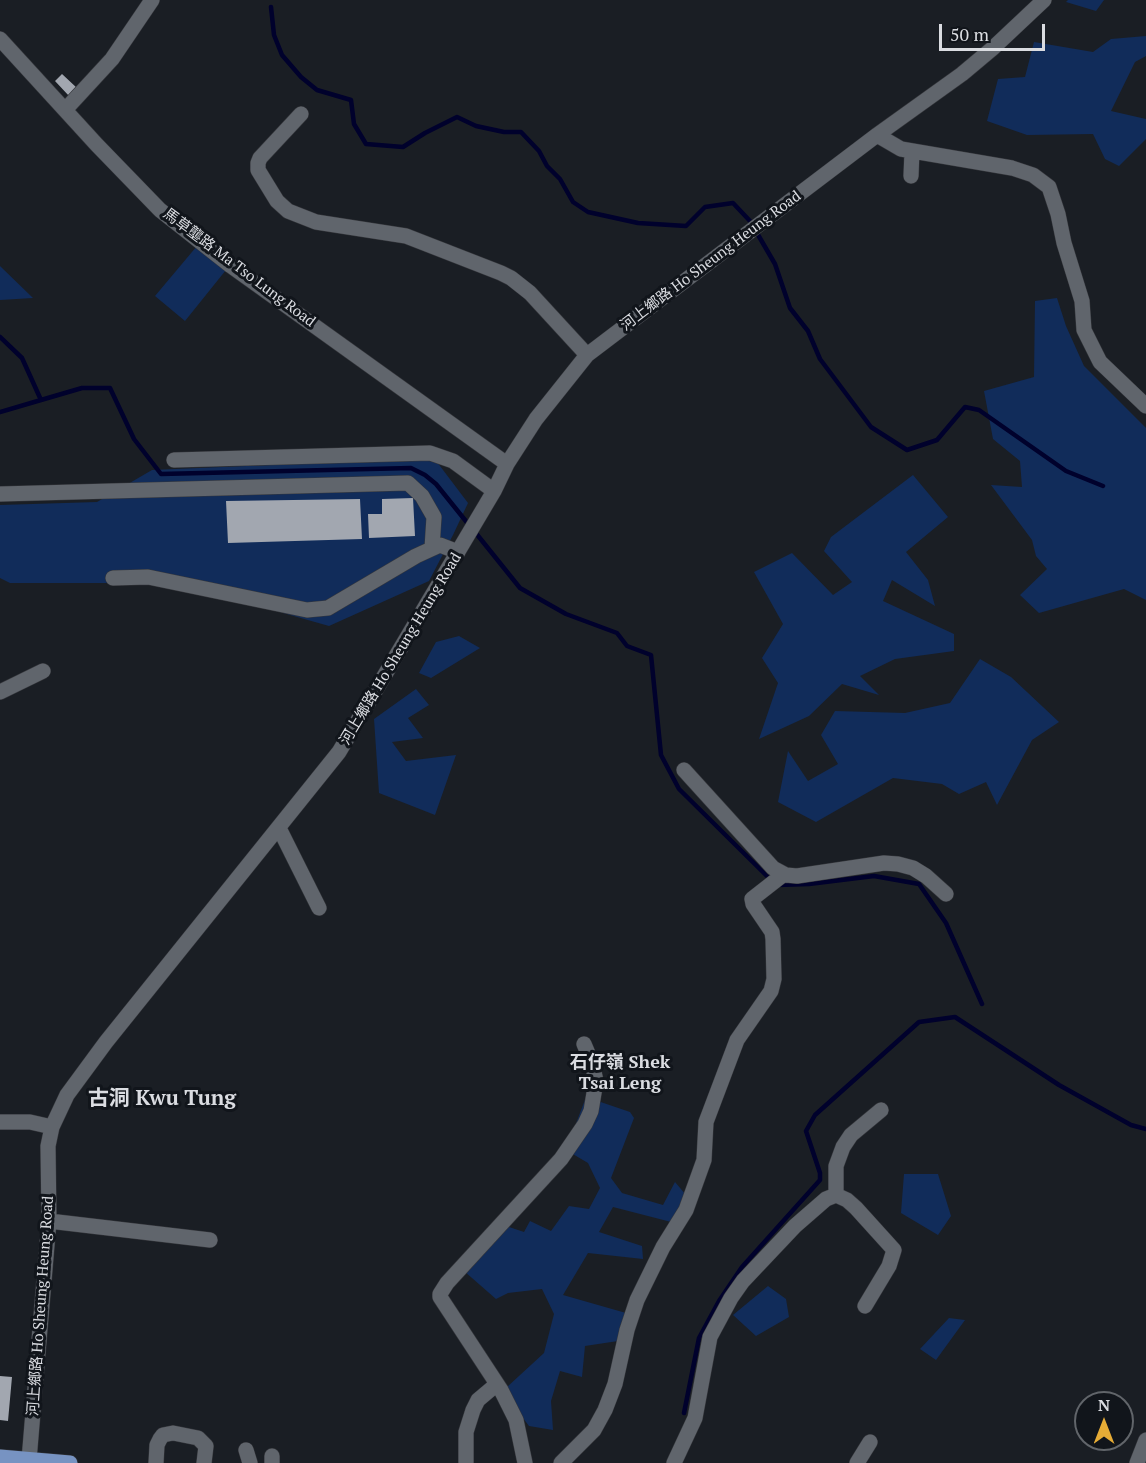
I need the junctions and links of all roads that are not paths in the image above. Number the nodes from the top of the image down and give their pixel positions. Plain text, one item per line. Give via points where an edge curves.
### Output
1 (152, 0) edge
2 (1044, 0) edge
3 (0, 39) edge
4 (65, 110) junction
5 (301, 114) dead end
6 (877, 135) junction
7 (912, 151) junction
8 (911, 176) dead end
9 (586, 355) junction
10 (1146, 406) edge
11 (174, 460) dead end
12 (507, 464) junction
13 (494, 491) junction
14 (0, 494) edge
15 (432, 548) junction
16 (458, 552) junction
17 (113, 578) dead end
18 (43, 671) dead end
19 (0, 692) edge
20 (684, 770) dead end
21 (279, 828) junction
22 (784, 873) junction
23 (946, 894) dead end
24 (319, 908) dead end
25 (584, 1044) dead end
26 (880, 1110) dead end
27 (0, 1122) edge
28 (51, 1126) junction
29 (836, 1195) junction
30 (49, 1221) junction
31 (210, 1240) dead end
32 (865, 1306) dead end
33 (496, 1384) junction
34 (1146, 1440) edge
35 (870, 1443) dead end
36 (0, 1457) edge
37 (29, 1460) junction
38 (466, 1462) edge
39 (70, 1463) edge
40 (156, 1463) edge
41 (204, 1463) edge
42 (525, 1463) edge
43 (561, 1463) edge
44 (674, 1463) edge
45 (858, 1463) edge
46 (1137, 1463) edge

1 - 4 street via 112,59
2 - 6 street, 河上鄉路 Ho Sheung Heung Road via 968,69
3 - 4 street, 馬草壟路 Ma Tso Lung Road
4 - 12 street, 馬草壟路 Ma Tso Lung Road via 160,210 231,266
5 - 9 street via 258,163 258,170 277,201 288,211 316,222 406,236 512,278 530,292
6 - 7 street
6 - 9 street, 河上鄉路 Ho Sheung Heung Road
7 - 8 street
7 - 10 street via 1012,168 1049,187 1082,301 1084,330 1100,362
9 - 12 street, 河上鄉路 Ho Sheung Heung Road
11 - 13 street via 430,453 453,460
12 - 13 street, 河上鄉路 Ho Sheung Heung Road
13 - 16 street, 河上鄉路 Ho Sheung Heung Road
14 - 15 street via 408,483 422,496 434,517
15 - 16 street via 440,545
15 - 17 street via 328,608 307,610 148,577
16 - 21 street, 河上鄉路 Ho Sheung Heung Road via 339,752
18 - 19 street
20 - 22 street via 773,868
21 - 24 street
21 - 28 street, 河上鄉路 Ho Sheung Heung Road via 106,1042 67,1095
22 - 23 street via 797,876 898,864 926,876
22 - 43 street via 752,899 772,932 771,991 737,1040 706,1122 704,1160 697,1180 682,1218 637,1300 605,1410 594,1430
25 - 33 street via 596,1081 585,1124 561,1159 440,1294
26 - 29 street via 843,1147 836,1166
27 - 28 street
28 - 30 street, 河上鄉路 Ho Sheung Heung Road
29 - 32 street via 856,1208 894,1250
29 - 44 street via 795,1226 730,1298 710,1337 695,1418
30 - 31 street
30 - 37 street, 河上鄉路 Ho Sheung Heung Road
33 - 38 street via 473,1410 466,1432
33 - 42 street via 516,1420
34 - 46 street
35 - 45 street
36 - 37 main road
37 - 39 main road
40 - 41 street via 160,1439 173,1433 198,1438 206,1446

